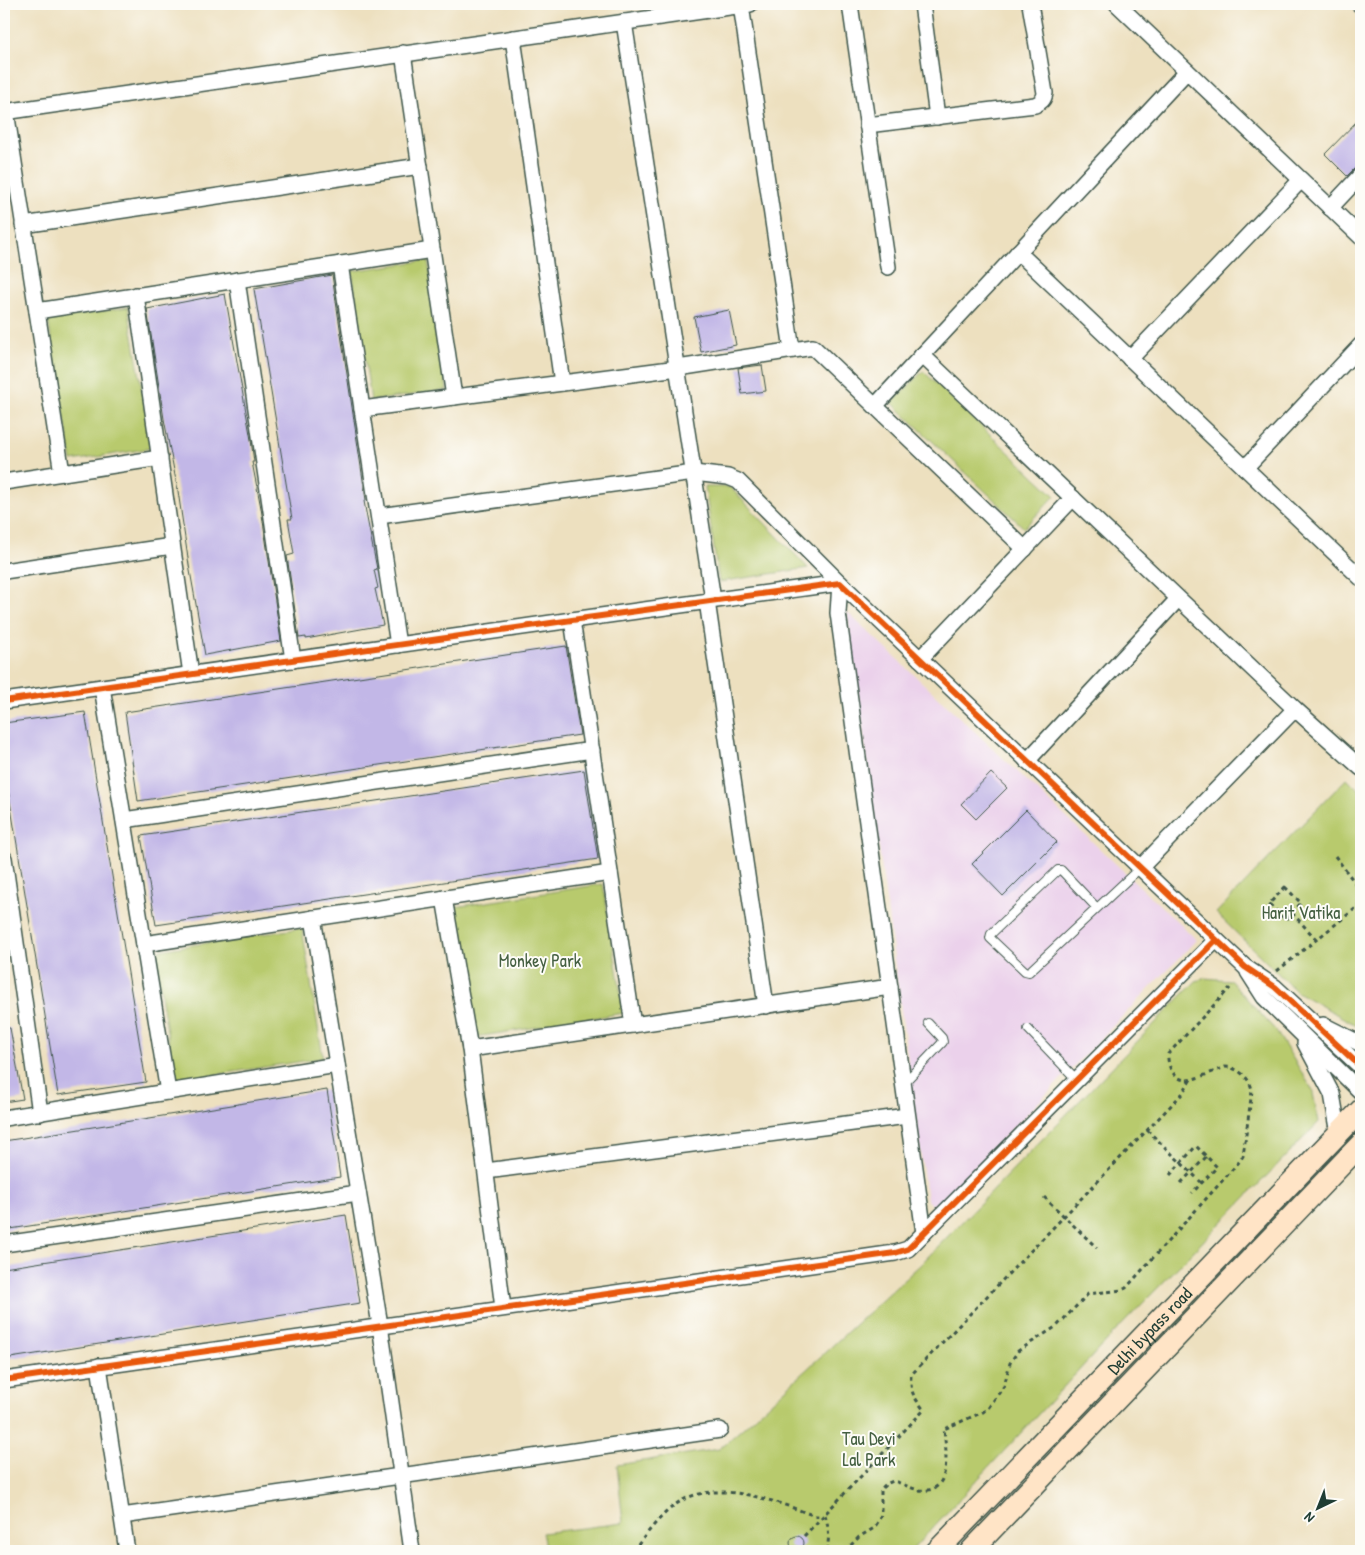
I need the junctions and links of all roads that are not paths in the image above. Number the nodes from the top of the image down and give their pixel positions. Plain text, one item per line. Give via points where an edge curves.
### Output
1 (745, 4) edge
2 (850, 4) edge
3 (922, 4) edge
4 (1030, 4) edge
5 (1117, 4) edge
6 (624, 22) junction
7 (513, 38) junction
8 (403, 53) junction
9 (1187, 71) junction
10 (5, 111) edge
11 (937, 117) junction
12 (868, 125) junction
13 (420, 166) junction
14 (1361, 175) edge
15 (1301, 180) junction
16 (1330, 208) junction
17 (23, 225) junction
18 (1361, 237) edge
19 (432, 250) junction
20 (1018, 252) junction
21 (340, 264) junction
22 (888, 267) dead end
23 (237, 280) junction
24 (136, 295) junction
25 (36, 311) junction
26 (1361, 345) edge
27 (792, 350) junction
28 (922, 355) junction
29 (1130, 359) junction
30 (678, 368) junction
31 (562, 383) junction
32 (454, 397) junction
33 (875, 406) junction
34 (362, 409) junction
35 (160, 458) junction
36 (1245, 468) junction
37 (62, 473) junction
38 (694, 473) junction
39 (4, 482) edge
40 (1073, 498) junction
41 (379, 516) junction
42 (172, 546) junction
43 (1025, 549) junction
44 (4, 571) edge
45 (1360, 573) edge
46 (840, 583) junction
47 (1178, 599) junction
48 (710, 601) junction
49 (572, 620) junction
50 (398, 644) junction
51 (920, 659) junction
52 (293, 660) junction
53 (190, 674) junction
54 (102, 687) junction
55 (4, 702) edge
56 (1295, 710) junction
57 (592, 750) junction
58 (1027, 760) junction
59 (1361, 768) edge
60 (124, 820) junction
61 (4, 858) edge
62 (1141, 867) junction
63 (610, 873) junction
64 (444, 898) junction
65 (1097, 908) junction
66 (313, 918) junction
67 (1216, 940) junction
68 (144, 944) junction
69 (1245, 967) junction
70 (890, 987) junction
71 (766, 1006) junction
72 (1308, 1018) junction
73 (928, 1023) dead end
74 (633, 1025) junction
75 (1028, 1029) dead end
76 (1298, 1030) junction
77 (1361, 1044) edge
78 (470, 1049) junction
79 (337, 1065) junction
80 (1361, 1067) edge
81 (1077, 1080) junction
82 (903, 1084) junction
83 (168, 1092) junction
84 (1361, 1092) edge
85 (1361, 1110) edge
86 (40, 1112) junction
87 (908, 1116) junction
88 (4, 1118) edge
89 (1338, 1134) junction
90 (1361, 1144) edge
91 (486, 1171) junction
92 (358, 1193) junction
93 (924, 1233) junction
94 (4, 1244) edge
95 (504, 1308) junction
96 (380, 1326) junction
97 (99, 1366) junction
98 (4, 1380) edge
99 (720, 1430) dead end
100 (401, 1476) junction
101 (122, 1516) junction
102 (127, 1551) edge
103 (412, 1551) edge
104 (937, 1551) edge
105 (971, 1551) edge

1 - 6 street
1 - 27 street
2 - 12 street
3 - 11 street
4 - 11 street via 1045,93 1041,102
5 - 9 street
6 - 7 street
6 - 30 street
7 - 8 street
7 - 31 street
8 - 10 street
8 - 13 street
9 - 15 street
9 - 20 street
10 - 17 street
11 - 12 street
12 - 22 street
13 - 17 street
13 - 19 street
14 - 16 street
15 - 16 street
15 - 29 street
16 - 18 street
17 - 25 street
19 - 21 street
19 - 32 street
20 - 28 street
20 - 29 street
21 - 23 street
21 - 34 street
23 - 24 street
23 - 52 street
24 - 25 street
24 - 35 street
25 - 37 street
26 - 36 street
27 - 30 street
27 - 33 street via 810,347 816,350
28 - 33 street
28 - 40 street
29 - 36 street
30 - 31 street
30 - 38 street
31 - 32 street
32 - 34 street
33 - 43 street
34 - 41 street
35 - 37 street
35 - 42 street
36 - 45 street
37 - 39 street
38 - 41 street
38 - 46 street via 738,481
38 - 48 street
40 - 43 street
40 - 47 street
41 - 50 street
42 - 44 street
42 - 53 street
43 - 51 street
46 - 48 street
46 - 51 street
46 - 70 street via 838,613
47 - 56 street
47 - 58 street
48 - 49 street
48 - 71 street
49 - 50 street
49 - 57 street
50 - 52 street
51 - 58 street
52 - 53 street
53 - 54 street
54 - 55 street
54 - 60 street
56 - 59 street
56 - 62 street
57 - 60 street
57 - 63 street
58 - 62 street
60 - 68 street
61 - 86 street
62 - 65 lane
62 - 67 street
63 - 64 street
63 - 74 street
64 - 66 street
64 - 78 street
65 - 65 lane via 1029,972 990,938 1058,870
66 - 68 street
66 - 79 street
67 - 69 street
67 - 81 street
68 - 83 street
69 - 72 street via 1275,987
69 - 76 street via 1264,997
70 - 71 street
70 - 82 street
71 - 74 street
72 - 77 street
72 - 80 street
73 - 82 lane via 943,1042
74 - 78 street
75 - 81 lane
76 - 84 street
76 - 89 street via 1332,1094
78 - 91 street
79 - 83 street
79 - 92 street
81 - 93 street
82 - 87 street
83 - 86 street
85 - 89 main road, Delhi bypass road
86 - 88 street
87 - 91 street
87 - 93 street
89 - 104 main road, Delhi bypass road
90 - 105 main road, Delhi bypass road
91 - 95 street
92 - 94 street
92 - 96 street
93 - 95 street via 908,1249 895,1253
95 - 96 street
96 - 97 street
96 - 100 street
97 - 98 street
97 - 101 street
99 - 100 street
100 - 101 street
100 - 103 street
101 - 102 street

